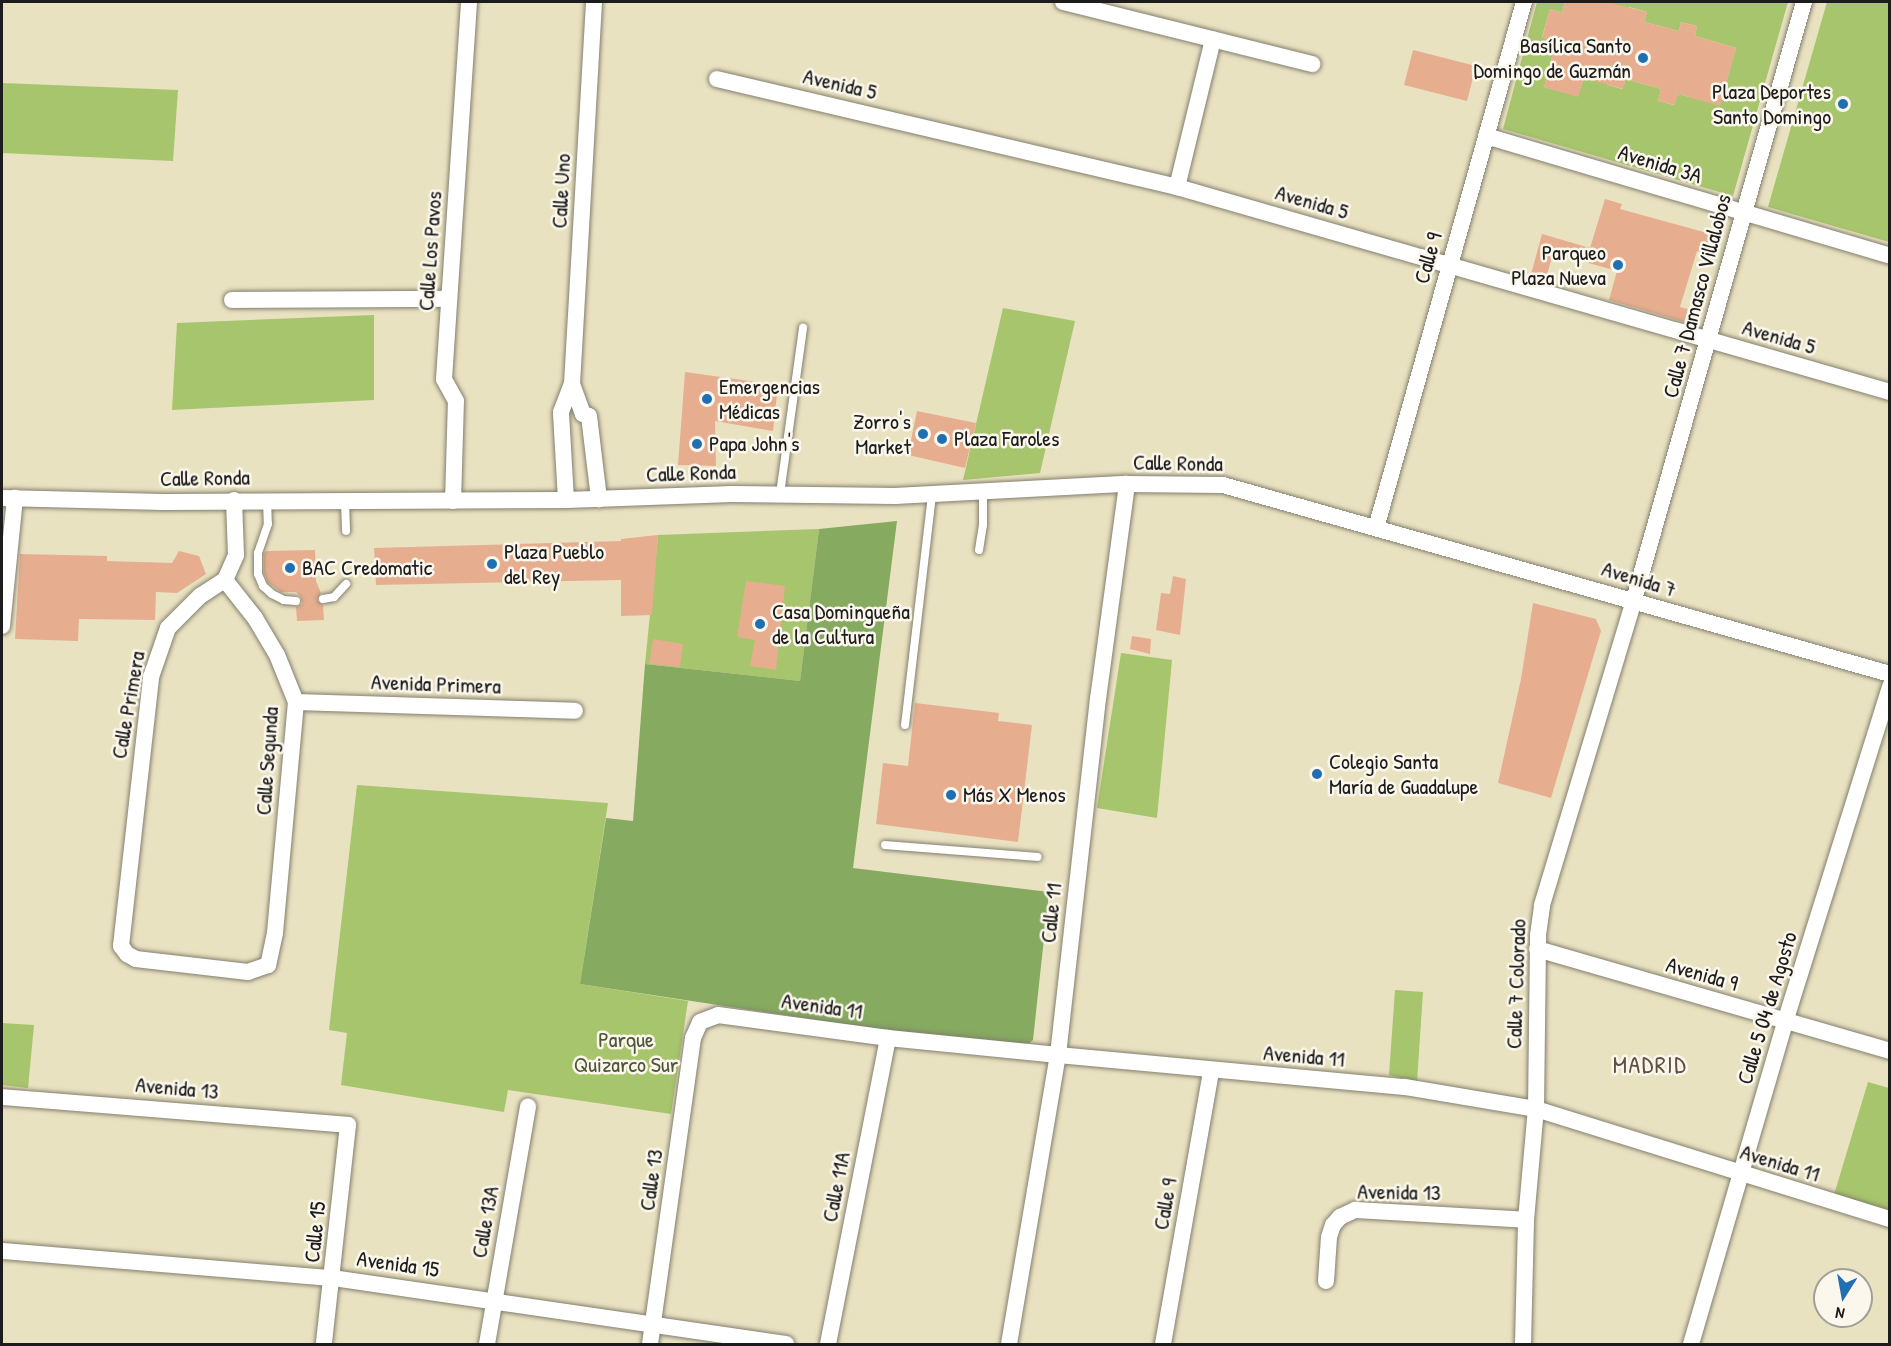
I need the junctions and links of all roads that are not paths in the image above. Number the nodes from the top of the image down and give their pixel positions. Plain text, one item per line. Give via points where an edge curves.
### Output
1 (469, 2) edge
2 (594, 2) edge
3 (1063, 2) edge
4 (1524, 2) edge
5 (1804, 2) edge
6 (1213, 39) junction
7 (1312, 64) dead end
8 (717, 79) dead end
9 (1486, 136) junction
10 (1177, 187) junction
11 (1743, 212) junction
12 (1890, 256) edge
13 (1450, 265) junction
14 (449, 299) junction
15 (232, 300) dead end
16 (803, 328) dead end
17 (1709, 341) junction
18 (572, 384) junction
19 (1890, 393) edge
20 (1127, 484) junction
21 (983, 493) junction
22 (780, 494) junction
23 (932, 495) junction
24 (8, 498) edge
25 (267, 499) junction
26 (599, 499) junction
27 (234, 500) junction
28 (345, 500) junction
29 (566, 500) junction
30 (453, 501) junction
31 (1376, 528) junction
32 (346, 531) dead end
33 (979, 550) dead end
34 (225, 580) junction
35 (346, 584) dead end
36 (323, 599) dead end
37 (296, 601) dead end
38 (1633, 603) junction
39 (2, 626) edge
40 (1890, 674) edge
41 (1890, 686) edge
42 (296, 702) junction
43 (575, 711) dead end
44 (905, 725) dead end
45 (885, 845) dead end
46 (1038, 857) dead end
47 (1538, 949) junction
48 (268, 965) joint
49 (700, 1022) joint
50 (1785, 1022) junction
51 (888, 1038) junction
52 (1890, 1052) edge
53 (1058, 1055) junction
54 (1211, 1071) junction
55 (2, 1097) edge
56 (528, 1107) dead end
57 (1536, 1109) junction
58 (348, 1125) joint
59 (1740, 1175) junction
60 (1890, 1219) edge
61 (1526, 1220) junction
62 (2, 1251) edge
63 (333, 1278) junction
64 (1326, 1281) dead end
65 (494, 1300) junction
66 (653, 1326) junction
67 (324, 1344) edge
68 (487, 1344) edge
69 (650, 1344) edge
70 (786, 1344) edge
71 (828, 1344) edge
72 (1010, 1344) edge
73 (1163, 1344) edge
74 (1523, 1344) edge
75 (1691, 1344) edge

1 - 14 street, Calle Los Pavos
2 - 18 street, Calle Uno
3 - 6 street
4 - 9 street, Calle 9
5 - 11 street, Calle 7 Damasco Villalobos
6 - 7 street
6 - 10 street
8 - 10 street, Avenida 5
9 - 11 street, Avenida 3A
9 - 13 street, Calle 9
10 - 13 street, Avenida 5
11 - 12 street, Avenida 3A
11 - 17 street, Calle 7 Damasco Villalobos
13 - 17 street, Avenida 5
13 - 31 street, Calle 9
14 - 15 street
14 - 30 street, Calle Los Pavos via 444,380 456,401
16 - 22 lane
17 - 19 street, Avenida 5
17 - 38 street, Calle 7 Damasco Villalobos
18 - 26 street, Calle Uno via 583,414 589,416
18 - 29 street, Calle Uno via 561,412
20 - 21 street, Calle Ronda
20 - 31 street, Calle Ronda via 1223,485
20 - 53 street, Calle 11
21 - 23 street, Calle Ronda
21 - 33 lane
22 - 23 street, Calle Ronda
22 - 26 street, Calle Ronda
23 - 44 lane
24 - 27 street, Calle Ronda
24 - 39 street
25 - 27 street, Calle Ronda
25 - 28 street, Calle Ronda
25 - 37 lane via 268,524 258,553 258,574 272,594
26 - 29 street, Calle Ronda
27 - 34 street via 236,555
28 - 30 street, Calle Ronda
28 - 32 lane
29 - 30 street, Calle Ronda
31 - 38 street, Avenida 7 via 1617,595
34 - 42 street, Calle Segunda via 255,618 277,655
34 - 48 street, Calle Primera via 200,596 168,628 151,677 121,946 136,958 248,972
35 - 36 lane via 334,597
38 - 40 street, Avenida 7
38 - 47 street, Calle 7 Colorado via 1553,863 1542,905
41 - 50 street, Calle 5 04 de Agosto
42 - 43 street, Avenida Primera
42 - 48 street, Calle Segunda via 275,933
45 - 46 lane
47 - 50 street, Avenida 9
47 - 57 street, Calle 7 Colorado
49 - 51 street, Avenida 11 via 718,1015
49 - 66 street, Calle 13 via 693,1038
50 - 52 street, Avenida 9
50 - 59 street, Calle 5 04 de Agosto
51 - 53 street, Avenida 11
51 - 71 street, Calle 11A
53 - 54 street, Avenida 11
53 - 72 street, Calle 11
54 - 57 street, Avenida 11 via 1405,1087
54 - 73 street, Calle 9
55 - 58 street, Avenida 13
56 - 65 street, Calle 13A
57 - 59 street, Avenida 11
57 - 61 street, Calle 7 Colorado
58 - 63 street, Calle 15
59 - 60 street, Avenida 11
59 - 75 street, Calle 5 04 de Agosto
61 - 64 street, Avenida 13 via 1355,1210 1333,1225
61 - 74 street, Calle 7 Colorado
62 - 63 street, Avenida 15
63 - 65 street, Avenida 15
63 - 67 street, Calle 15
65 - 66 street, Avenida 15
65 - 68 street, Calle 13A
66 - 69 street, Calle 13
66 - 70 street, Avenida 15

